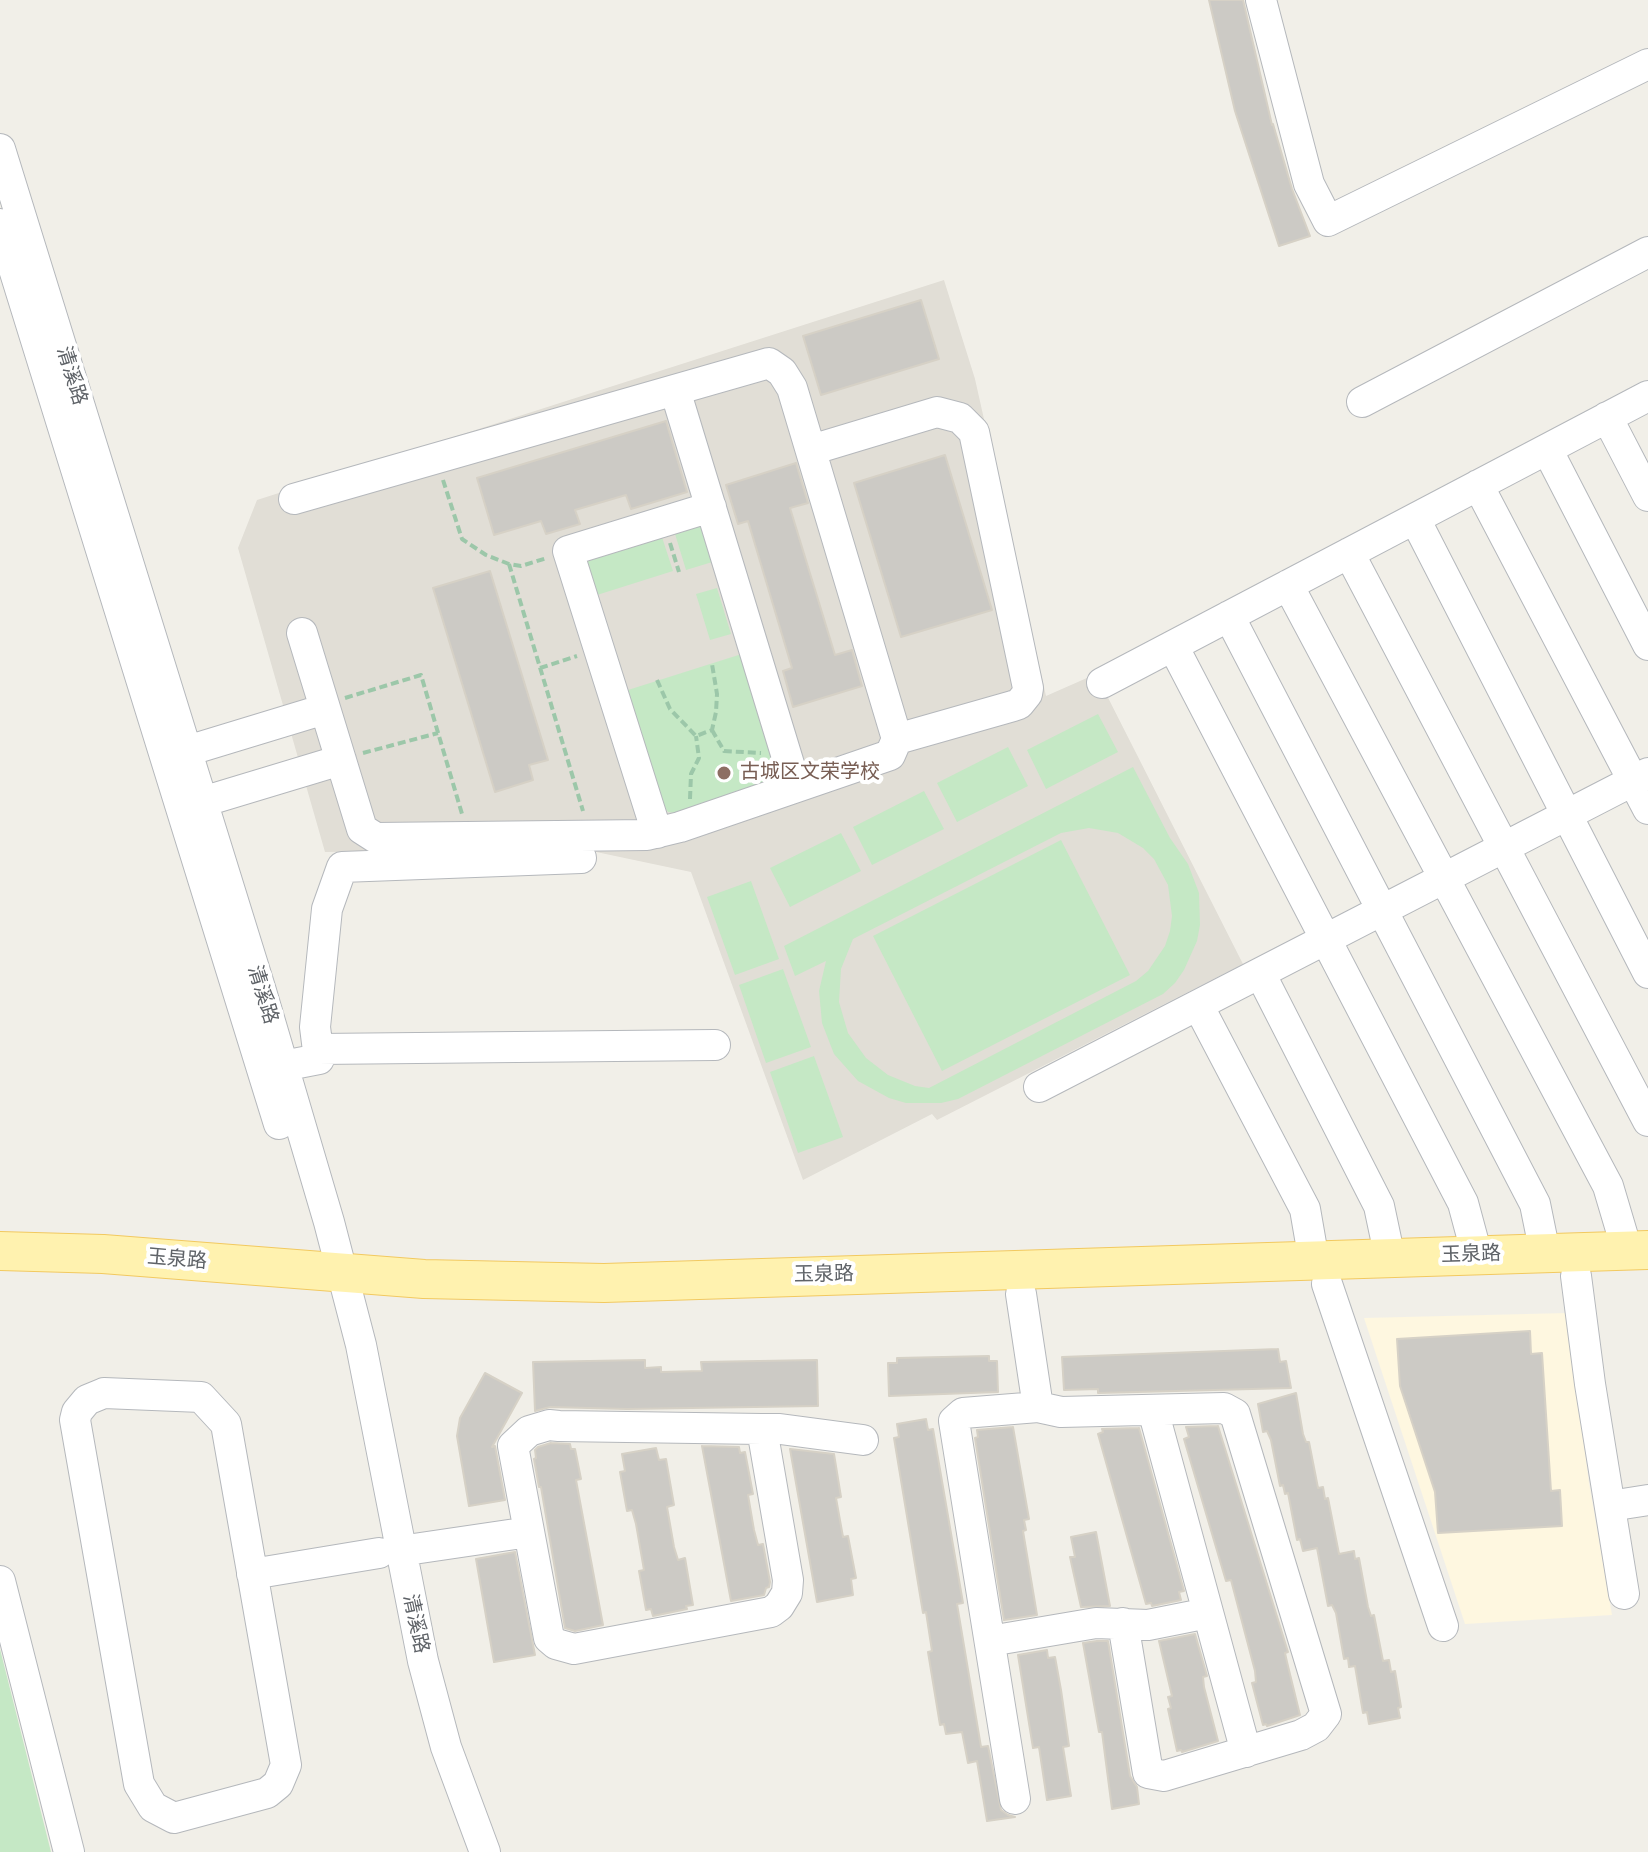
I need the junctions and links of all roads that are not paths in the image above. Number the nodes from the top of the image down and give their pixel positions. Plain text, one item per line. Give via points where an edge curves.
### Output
1 (1261, 0) edge
2 (1648, 64) edge
3 (0, 149) edge
4 (0, 224) edge
5 (1648, 252) edge
6 (675, 390) junction
7 (1648, 396) edge
8 (1362, 402) dead end
9 (1607, 417) junction
10 (1547, 449) junction
11 (811, 450) junction
12 (1478, 485) junction
13 (1648, 496) edge
14 (294, 499) dead end
15 (711, 507) junction
16 (1415, 519) junction
17 (1349, 553) junction
18 (1288, 585) junction
19 (1229, 616) junction
20 (302, 633) dead end
21 (1648, 645) edge
22 (1173, 646) junction
23 (1102, 683) dead end
24 (324, 707) junction
25 (897, 739) junction
26 (187, 751) junction
27 (341, 760) junction
28 (1641, 777) edge
29 (796, 787) junction
30 (202, 802) junction
31 (1648, 809) edge
32 (1567, 815) junction
33 (657, 833) junction
34 (586, 847) junction
35 (1504, 847) junction
36 (1445, 878) junction
37 (1382, 910) junction
38 (1324, 940) junction
39 (1260, 973) junction
40 (1648, 973) edge
41 (1198, 1005) junction
42 (715, 1045) dead end
43 (318, 1049) junction
44 (283, 1066) junction
45 (1039, 1087) dead end
46 (1648, 1121) edge
47 (0, 1251) edge
48 (1545, 1253) junction
49 (1477, 1255) junction
50 (1390, 1258) junction
51 (1641, 1258) edge
52 (1321, 1272) junction
53 (0, 1275) edge
54 (1576, 1276) junction
55 (336, 1285) junction
56 (1021, 1294) junction
57 (1038, 1407) junction
58 (1153, 1410) junction
59 (762, 1429) junction
60 (863, 1440) dead end
61 (1648, 1500) edge
62 (1610, 1506) junction
63 (529, 1532) junction
64 (390, 1552) junction
65 (252, 1574) junction
66 (0, 1581) edge
67 (1624, 1594) dead end
68 (1208, 1613) junction
69 (1123, 1623) junction
70 (1443, 1626) dead end
71 (990, 1641) junction
72 (1246, 1752) junction
73 (1015, 1799) dead end
74 (69, 1852) edge
75 (462, 1852) edge
76 (485, 1852) edge

1 - 2 street via 1309,184 1328,221
3 - 26 street, 清溪路
4 - 55 street, 清溪路 via 287,1149
5 - 8 street
6 - 11 street via 769,363 788,380
6 - 14 street
6 - 15 street
7 - 9 street
9 - 10 street
9 - 13 street
10 - 12 street
10 - 21 street
11 - 25 street
11 - 25 street via 937,412 960,418 974,432 1027,694 1013,706
12 - 16 street
12 - 28 street
15 - 29 street
15 - 33 street via 568,551
16 - 17 street
16 - 32 street
17 - 18 street
17 - 35 street
18 - 19 street
18 - 36 street
19 - 22 street
19 - 37 street
20 - 24 street
22 - 23 street
22 - 38 street
24 - 26 street
24 - 27 street
25 - 29 street via 890,755
26 - 30 street, 清溪路
27 - 30 street
27 - 34 street via 362,829 376,838 469,837
28 - 31 street
28 - 32 street
29 - 33 street
30 - 44 street, 清溪路
32 - 35 street
32 - 40 street
33 - 34 street
34 - 43 street via 342,867 327,909 315,1027
35 - 36 street
35 - 46 street
36 - 37 street
36 - 51 street
37 - 38 street
37 - 48 street via 1535,1204
38 - 39 street
38 - 49 street via 1463,1203
39 - 41 street
39 - 50 street via 1379,1206
41 - 45 street
41 - 52 street via 1305,1209
42 - 43 street
43 - 44 street via 319,1059
44 - 55 street, 清溪路
47 - 55 main road, 玉泉路 via 130,1256
48 - 49 main road, 玉泉路
48 - 51 main road, 玉泉路
49 - 50 main road, 玉泉路
50 - 52 main road, 玉泉路
51 - 54 main road, 玉泉路
52 - 54 main road, 玉泉路
52 - 55 main road, 玉泉路
52 - 56 main road, 玉泉路
52 - 70 street
53 - 55 main road, 玉泉路
54 - 62 street
55 - 56 main road, 玉泉路 via 513,1306
55 - 64 street, 清溪路 via 353,1408
56 - 57 street
57 - 58 street via 1061,1412
57 - 71 street via 963,1413 954,1421
58 - 68 street
58 - 72 street via 1224,1408 1235,1414 1326,1714 1309,1732
59 - 60 street
59 - 63 street via 549,1425 529,1431 513,1446
59 - 63 street via 788,1580 785,1599 771,1612 565,1648 549,1638
61 - 62 street
62 - 67 street
63 - 64 street
64 - 65 street
64 - 75 street, 清溪路 via 414,1710
64 - 76 street, 清溪路 via 460,1789
65 - 65 street via 226,1424 217,1411 201,1397 104,1393 81,1405 75,1420 139,1784 153,1807 174,1818 267,1793 282,1779 286,1765
66 - 74 street
68 - 69 street via 1148,1625
68 - 72 street
69 - 71 street
69 - 72 street via 1148,1773 1164,1776
71 - 73 street

